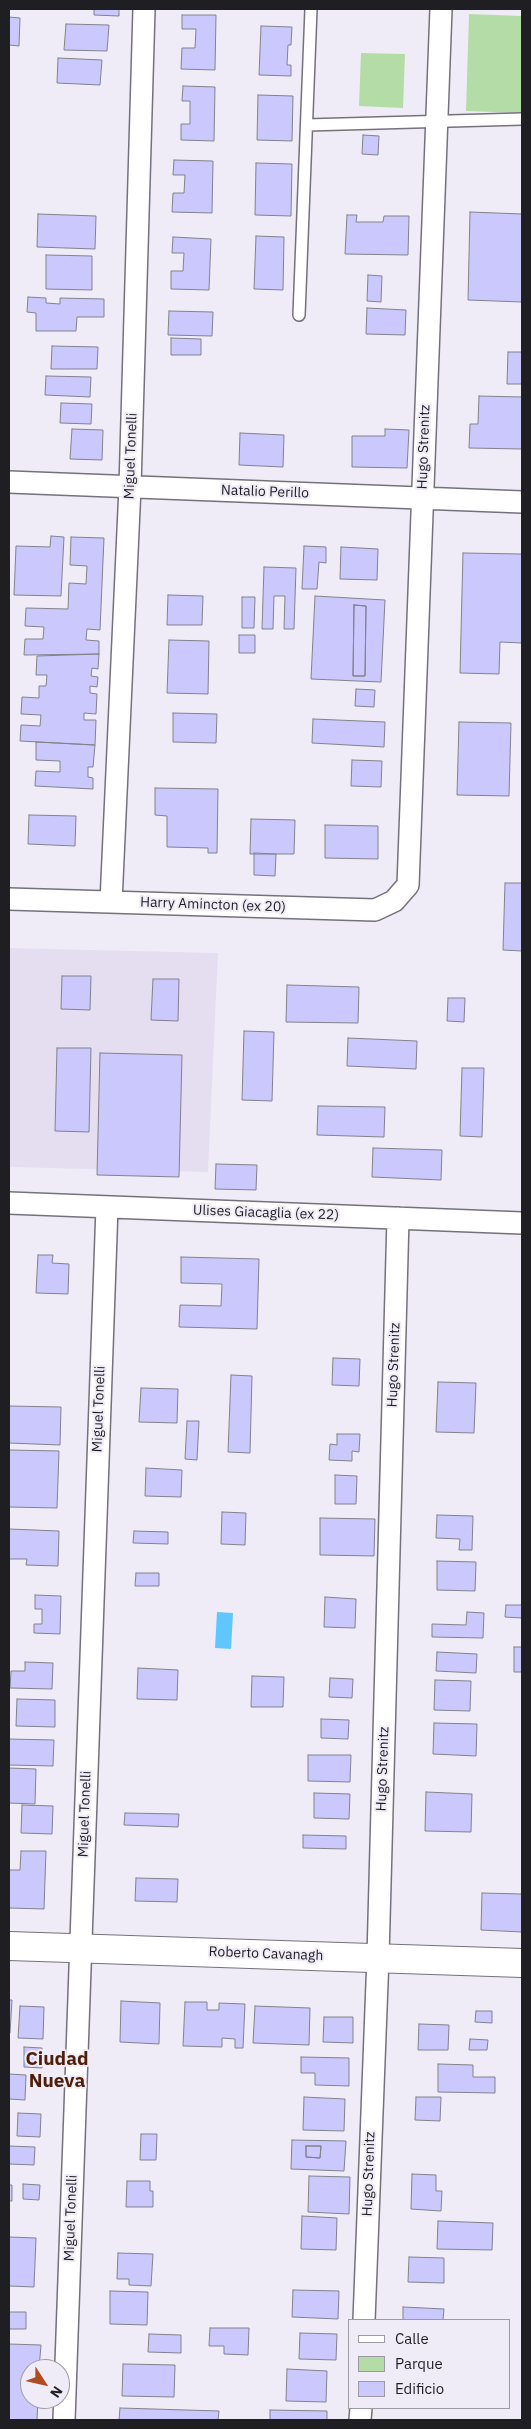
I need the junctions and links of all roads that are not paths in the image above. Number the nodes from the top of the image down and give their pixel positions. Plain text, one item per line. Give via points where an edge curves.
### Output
1 (144, 9) edge
2 (311, 9) edge
3 (441, 9) edge
4 (522, 118) edge
5 (437, 122) junction
6 (306, 125) junction
7 (299, 315) dead end
8 (9, 482) edge
9 (130, 487) junction
10 (422, 499) junction
11 (522, 502) edge
12 (408, 885) joint
13 (9, 899) edge
14 (111, 902) junction
15 (9, 1204) edge
16 (107, 1207) junction
17 (398, 1218) junction
18 (522, 1223) edge
19 (9, 1946) edge
20 (80, 1948) junction
21 (378, 1957) junction
22 (522, 1963) edge
23 (364, 2319) edge
24 (64, 2420) edge

1 - 9 street, Miguel Tonelli
2 - 6 lane
3 - 5 street, Hugo Strenitz
4 - 5 lane
5 - 6 lane
5 - 10 street, Hugo Strenitz
6 - 7 lane
8 - 9 street, Natalio Perillo
9 - 10 street, Natalio Perillo
9 - 14 street, Miguel Tonelli
10 - 11 street, Natalio Perillo
10 - 12 street, Hugo Strenitz
12 - 14 street, Harry Amincton (ex 20) via 394,901 375,910
13 - 14 street, Harry Amincton (ex 20)
15 - 16 street, Ulises Giacaglia (ex 22)
16 - 17 street, Ulises Giacaglia (ex 22)
16 - 20 street, Miguel Tonelli
17 - 18 street, Ulises Giacaglia (ex 22)
17 - 21 street, Hugo Strenitz
19 - 20 main road, Roberto Cavanagh
20 - 21 main road, Roberto Cavanagh
20 - 24 street, Miguel Tonelli
21 - 22 main road, Roberto Cavanagh
21 - 23 street, Hugo Strenitz

